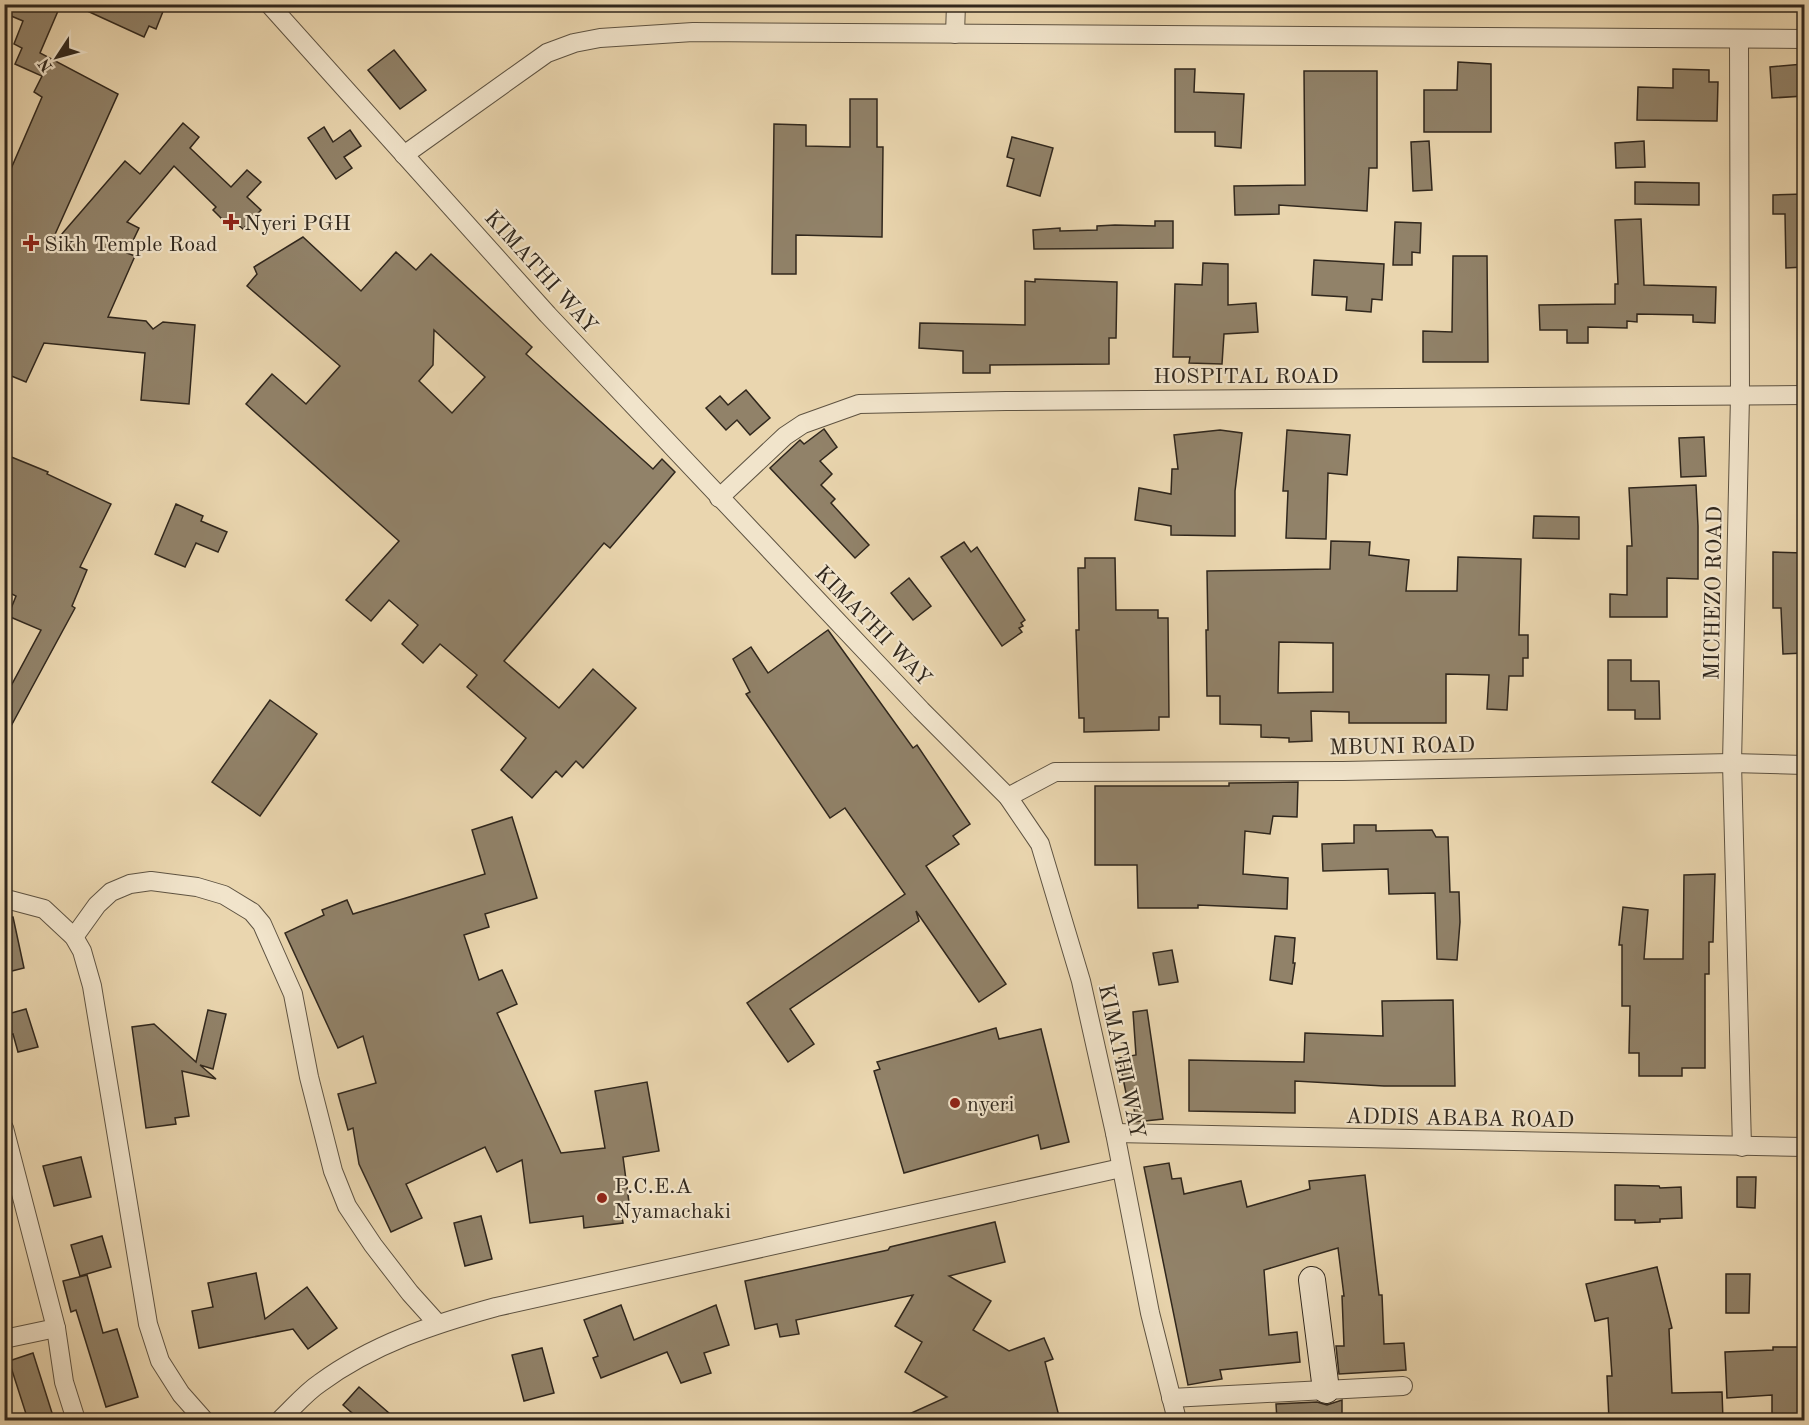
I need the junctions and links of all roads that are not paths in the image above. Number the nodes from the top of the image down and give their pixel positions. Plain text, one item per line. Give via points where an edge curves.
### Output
1 (269, 4) edge
2 (956, 4) edge
3 (955, 34) junction
4 (1804, 39) edge
5 (1739, 40) junction
6 (404, 155) junction
7 (1804, 395) edge
8 (1740, 396) junction
9 (719, 498) junction
10 (1732, 763) junction
11 (1804, 765) edge
12 (1008, 797) junction
13 (4, 901) edge
14 (74, 937) junction
15 (4, 1128) edge
16 (1115, 1133) junction
17 (1742, 1147) junction
18 (1804, 1147) edge
19 (1121, 1168) junction
20 (1312, 1280) dead end
21 (437, 1323) junction
22 (56, 1328) junction
23 (4, 1339) edge
24 (1403, 1386) dead end
25 (1326, 1390) junction
26 (1171, 1398) junction
27 (76, 1420) edge
28 (204, 1420) edge
29 (280, 1420) edge
30 (1177, 1420) edge

1 - 6 street, KIMATHI WAY
2 - 3 street
3 - 5 street
3 - 6 street via 693,32 574,43 547,53
4 - 5 street
5 - 8 street, MICHEZO ROAD
6 - 9 street, KIMATHI WAY
7 - 8 street, HOSPITAL ROAD
8 - 9 street, HOSPITAL ROAD via 859,404 803,424 785,436
8 - 10 street, MICHEZO ROAD
9 - 12 street, KIMATHI WAY
10 - 11 street, MBUNI ROAD
10 - 12 street, MBUNI ROAD via 1355,771 1055,771
10 - 17 street, MICHEZO ROAD
12 - 16 street, KIMATHI WAY via 1040,844 1081,981
13 - 14 street via 44,909
14 - 21 street via 111,892 151,881 224,895 252,912 267,934 293,994 309,1077 333,1171 347,1206 373,1245
14 - 28 street via 92,986 148,1323 160,1360 181,1394
15 - 22 street
16 - 17 street, ADDIS ABABA ROAD
16 - 19 street, KIMATHI WAY
17 - 18 street, ADDIS ABABA ROAD
19 - 21 street
19 - 26 street, KIMATHI WAY
20 - 25 street
21 - 29 street via 393,1341 319,1383
22 - 23 street
22 - 27 street via 64,1382
24 - 25 street
25 - 26 street
26 - 30 street, KIMATHI WAY

